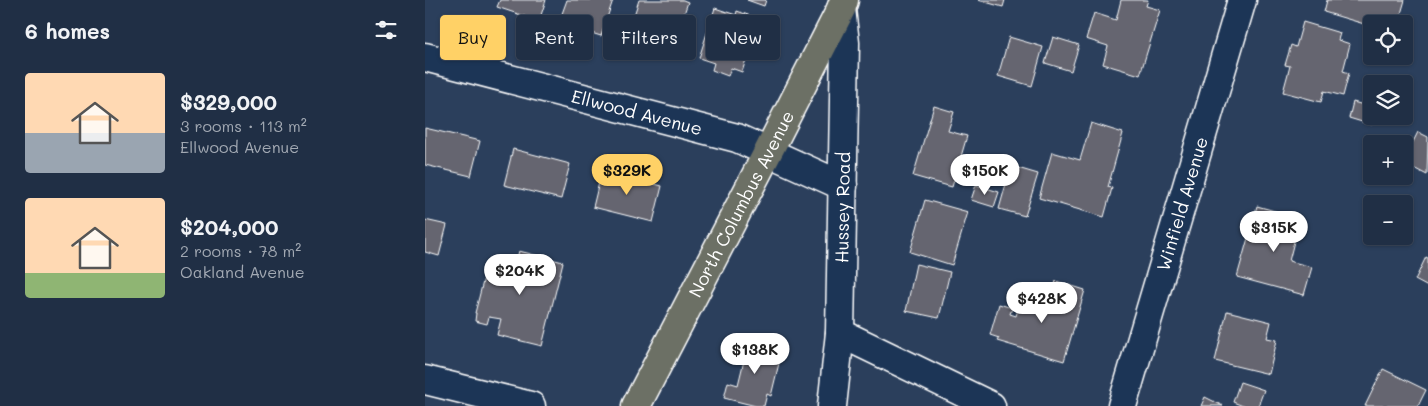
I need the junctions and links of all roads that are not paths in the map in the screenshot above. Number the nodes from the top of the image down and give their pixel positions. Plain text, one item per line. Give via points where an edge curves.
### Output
1 (1242, 0) edge
2 (843, 5) edge
3 (425, 57) edge
4 (768, 152) junction
5 (843, 186) junction
6 (840, 333) junction
7 (425, 380) edge
8 (531, 406) edge
9 (636, 406) edge
10 (832, 406) edge
11 (991, 406) edge
12 (1122, 406) edge

1 - 12 street, Winfield Avenue
2 - 4 main road, North Columbus Avenue
2 - 5 street, Hussey Road
3 - 4 street, Ellwood Avenue via 737,138
4 - 5 street, Ellwood Avenue
4 - 9 main road, North Columbus Avenue
5 - 6 street, Hussey Road
6 - 10 street, Hussey Road
6 - 11 street
7 - 8 street

